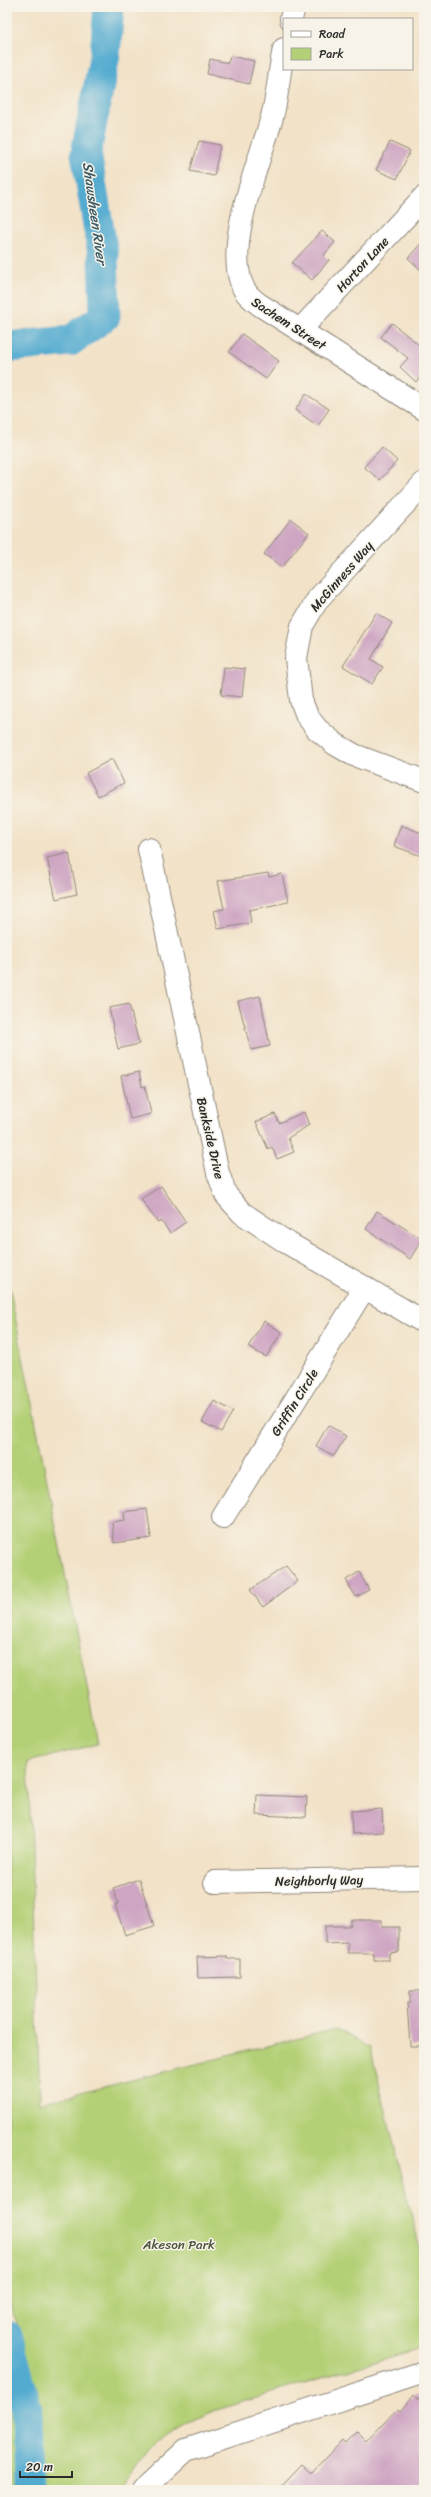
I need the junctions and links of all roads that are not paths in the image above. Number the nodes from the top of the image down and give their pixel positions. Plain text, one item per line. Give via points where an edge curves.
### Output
1 (294, 7) edge
2 (291, 18) edge
3 (283, 55) edge
4 (424, 197) edge
5 (300, 330) junction
6 (424, 409) edge
7 (424, 483) edge
8 (424, 781) edge
9 (149, 849) dead end
10 (365, 1287) junction
11 (424, 1322) edge
12 (223, 1517) dead end
13 (424, 1878) edge
14 (214, 1882) dead end
15 (424, 2372) edge
16 (143, 2490) edge

1 - 2 street
3 - 5 street, Sachem Street via 273,113 240,225 238,267 247,295
4 - 5 street, Horton Lane
5 - 6 street, Sachem Street
7 - 8 street, McGinness Way via 318,599 302,626 296,658 301,700 307,716 317,729 354,755
9 - 10 street, Bankside Drive via 218,1173 226,1195 242,1213 286,1242
10 - 11 street, Bankside Drive
10 - 12 street, Griffin Circle
13 - 14 street, Neighborly Way
15 - 16 street via 186,2450

